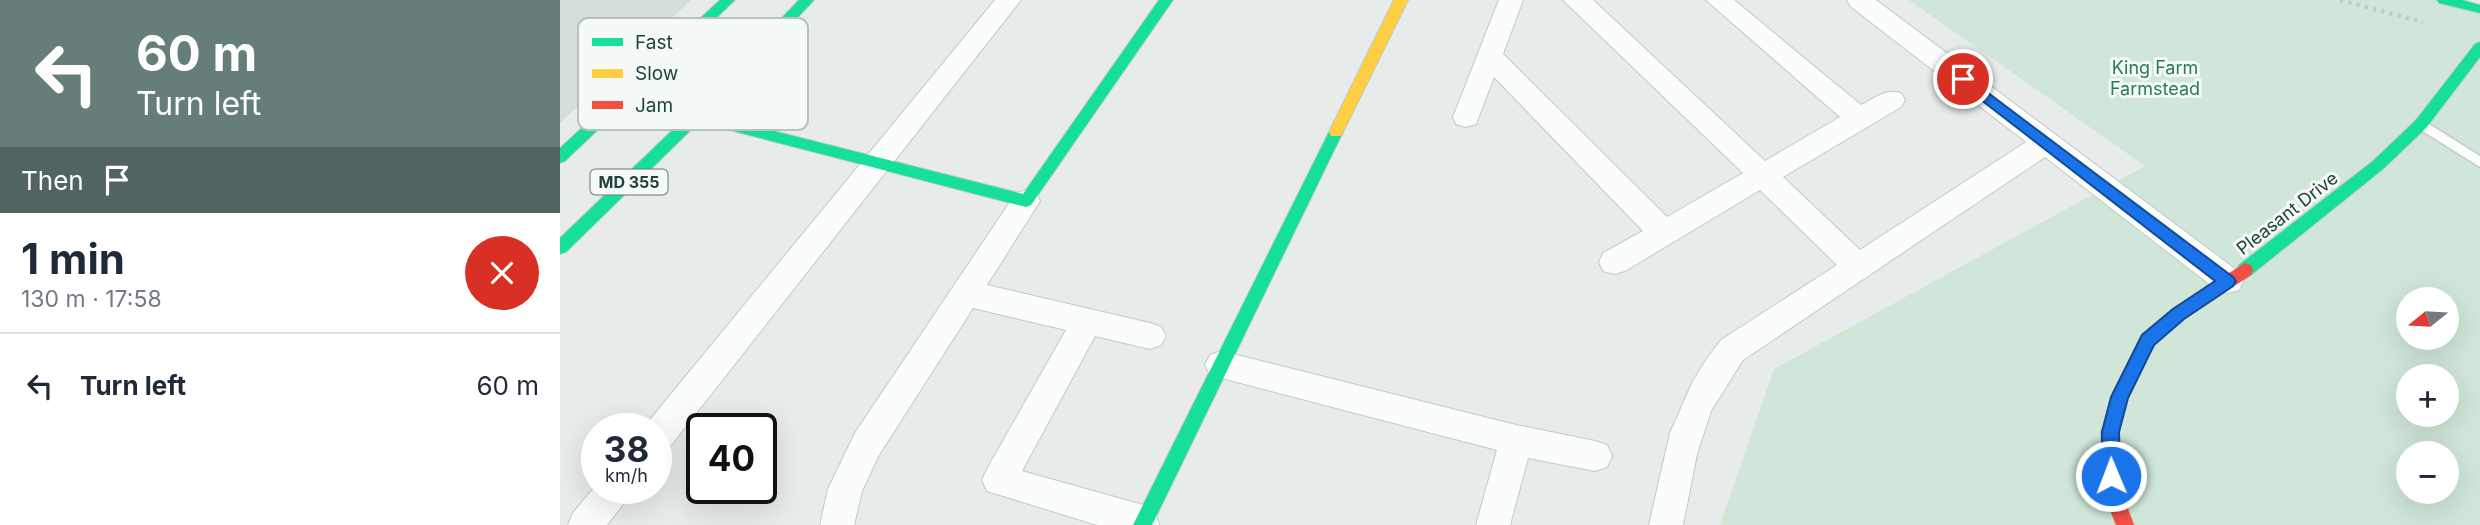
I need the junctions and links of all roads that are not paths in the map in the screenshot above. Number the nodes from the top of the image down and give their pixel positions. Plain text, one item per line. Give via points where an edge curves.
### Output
1 (728, 0) edge
2 (807, 0) edge
3 (1009, 0) edge
4 (1166, 0) edge
5 (1401, 0) edge
6 (1511, 0) edge
7 (1575, 0) edge
8 (1718, 0) edge
9 (1859, 0) edge
10 (2444, 0) edge
11 (2480, 9) edge
12 (709, 18) edge
13 (790, 18) edge
14 (2480, 47) edge
15 (1490, 57) junction
16 (1892, 100) dead end
17 (1466, 117) dead end
18 (1860, 119) junction
19 (2421, 124) junction
20 (590, 130) edge
21 (682, 130) edge
22 (751, 130) edge
23 (2046, 142) junction
24 (560, 157) edge
25 (2480, 162) edge
26 (879, 163) junction
27 (1763, 176) junction
28 (1026, 201) junction
29 (1664, 233) junction
30 (560, 248) edge
31 (1614, 262) dead end
32 (1858, 266) junction
33 (2228, 281) junction
34 (965, 293) junction
35 (1087, 321) junction
36 (1150, 336) dead end
37 (1221, 365) junction
38 (672, 418) edge
39 (1516, 440) junction
40 (1595, 456) dead end
41 (602, 504) edge
42 (1143, 524) edge
43 (585, 525) edge
44 (837, 525) edge
45 (1493, 525) edge
46 (1666, 525) edge
47 (2125, 525) edge

1 - 12 street
2 - 13 street, MD 355
3 - 26 street
4 - 28 street
5 - 37 street
6 - 15 street
7 - 27 street
8 - 18 street
9 - 23 street
10 - 11 street
14 - 19 street, Pleasant Drive
15 - 17 street
15 - 29 street
16 - 18 street
18 - 27 street
19 - 25 lane
19 - 33 street, Pleasant Drive via 2378,166
20 - 24 street
21 - 30 street, MD 355
22 - 26 street
23 - 32 street
23 - 33 street
26 - 28 street
26 - 38 street
27 - 29 street
27 - 32 street
28 - 34 street
29 - 31 street
32 - 46 street via 1732,350 1720,365 1688,422
33 - 47 street, Pleasant Drive via 2148,340 2124,384 2110,432 2110,461 2112,491
34 - 35 street
34 - 44 street via 855,465
35 - 36 street
35 - 42 street via 999,480
37 - 39 street
37 - 42 street
39 - 40 street
39 - 45 street
41 - 43 street

